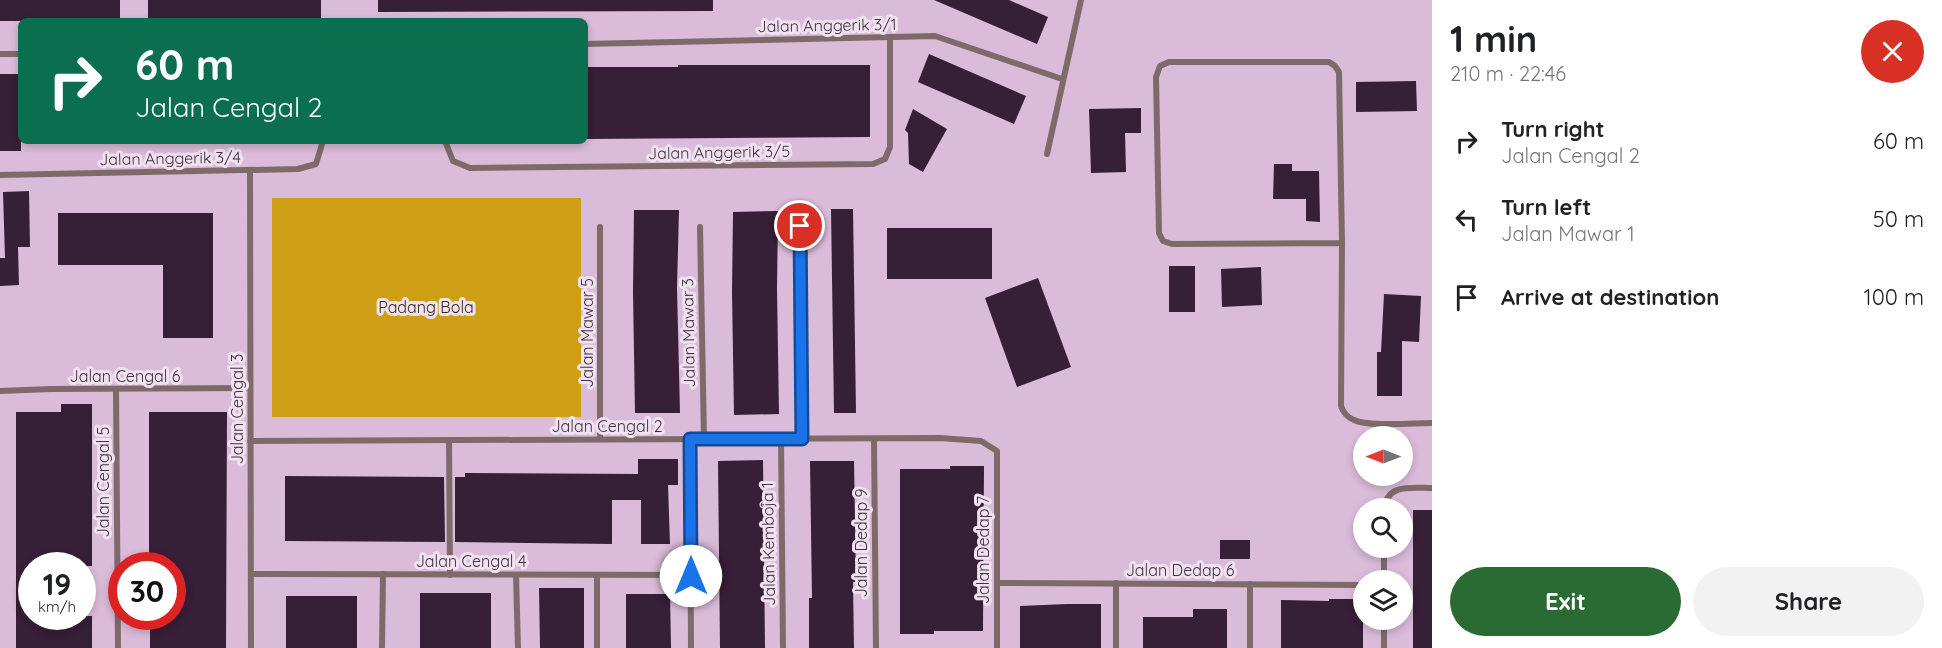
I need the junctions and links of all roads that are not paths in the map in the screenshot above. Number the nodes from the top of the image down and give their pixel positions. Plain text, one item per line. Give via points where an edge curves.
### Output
1 (1081, 0) edge
2 (890, 38) junction
3 (588, 44) edge
4 (0, 54) edge
5 (18, 54) edge
6 (1062, 79) junction
7 (322, 144) edge
8 (446, 144) edge
9 (1047, 154) dead end
10 (250, 170) junction
11 (0, 175) edge
12 (800, 226) dead end
13 (600, 227) dead end
14 (700, 227) dead end
15 (1342, 243) junction
16 (250, 388) junction
17 (116, 389) junction
18 (0, 391) edge
19 (1432, 423) edge
20 (690, 439) junction
21 (704, 439) junction
22 (781, 439) junction
23 (802, 439) junction
24 (874, 439) junction
25 (449, 440) junction
26 (600, 440) junction
27 (250, 441) junction
28 (997, 451) joint
29 (1432, 488) edge
30 (1387, 498) edge
31 (251, 574) junction
32 (383, 574) junction
33 (450, 574) junction
34 (516, 575) junction
35 (597, 575) junction
36 (691, 576) junction
37 (997, 583) junction
38 (1116, 584) junction
39 (1250, 584) junction
40 (1353, 585) edge
41 (1384, 630) edge
42 (118, 648) edge
43 (251, 648) edge
44 (382, 648) edge
45 (518, 648) edge
46 (597, 648) edge
47 (691, 648) edge
48 (783, 648) edge
49 (876, 648) edge
50 (997, 648) edge
51 (1116, 648) edge
52 (1250, 648) edge
53 (1384, 648) edge

1 - 6 street
2 - 3 street, Jalan Anggerik 3/1
2 - 6 street, Jalan Anggerik 3/1 via 935,36
2 - 8 street, Jalan Anggerik 3/5 via 890,147 885,159 873,164 470,168 453,161
4 - 5 street
6 - 9 street
7 - 10 street, Jalan Anggerik 3/4 via 316,164 298,169
10 - 11 street, Jalan Anggerik 3/4
10 - 16 street, Jalan Cengal 3
12 - 23 street
13 - 26 street, Jalan Mawar 5
14 - 21 street, Jalan Mawar 3
15 - 15 street via 1339,72 1335,66 1329,62 1169,62 1160,66 1156,77 1159,233 1163,241
15 - 19 street via 1340,398 1344,413 1366,423
16 - 17 street, Jalan Cengal 6
16 - 27 street, Jalan Cengal 3
17 - 18 street, Jalan Cengal 6
17 - 42 street, Jalan Cengal 5
20 - 21 street, Jalan Cengal 2
20 - 26 street, Jalan Cengal 2
20 - 36 street
21 - 22 street, Jalan Cengal 2
22 - 23 street, Jalan Cengal 2
22 - 48 street, Jalan Kemboja 1
23 - 24 street, Jalan Cengal 2
24 - 28 street, Jalan Cengal 2 via 981,441
24 - 49 street, Jalan Dedap 9
25 - 26 street, Jalan Cengal 2
25 - 27 street, Jalan Cengal 2
25 - 33 street
27 - 31 street, Jalan Cengal 3
28 - 37 street, Jalan Dedap 7
29 - 30 street via 1401,488
31 - 32 street, Jalan Cengal 4
31 - 43 street, Jalan Cengal 3
32 - 33 street, Jalan Cengal 4
32 - 44 street
33 - 34 street, Jalan Cengal 4
34 - 35 street, Jalan Cengal 4
34 - 45 street
35 - 36 street, Jalan Cengal 4
35 - 46 street
36 - 47 street
37 - 38 street, Jalan Dedap 6
37 - 50 street, Jalan Dedap 7
38 - 39 street, Jalan Dedap 6
38 - 51 street
39 - 40 street, Jalan Dedap 6
39 - 52 street
41 - 53 street

